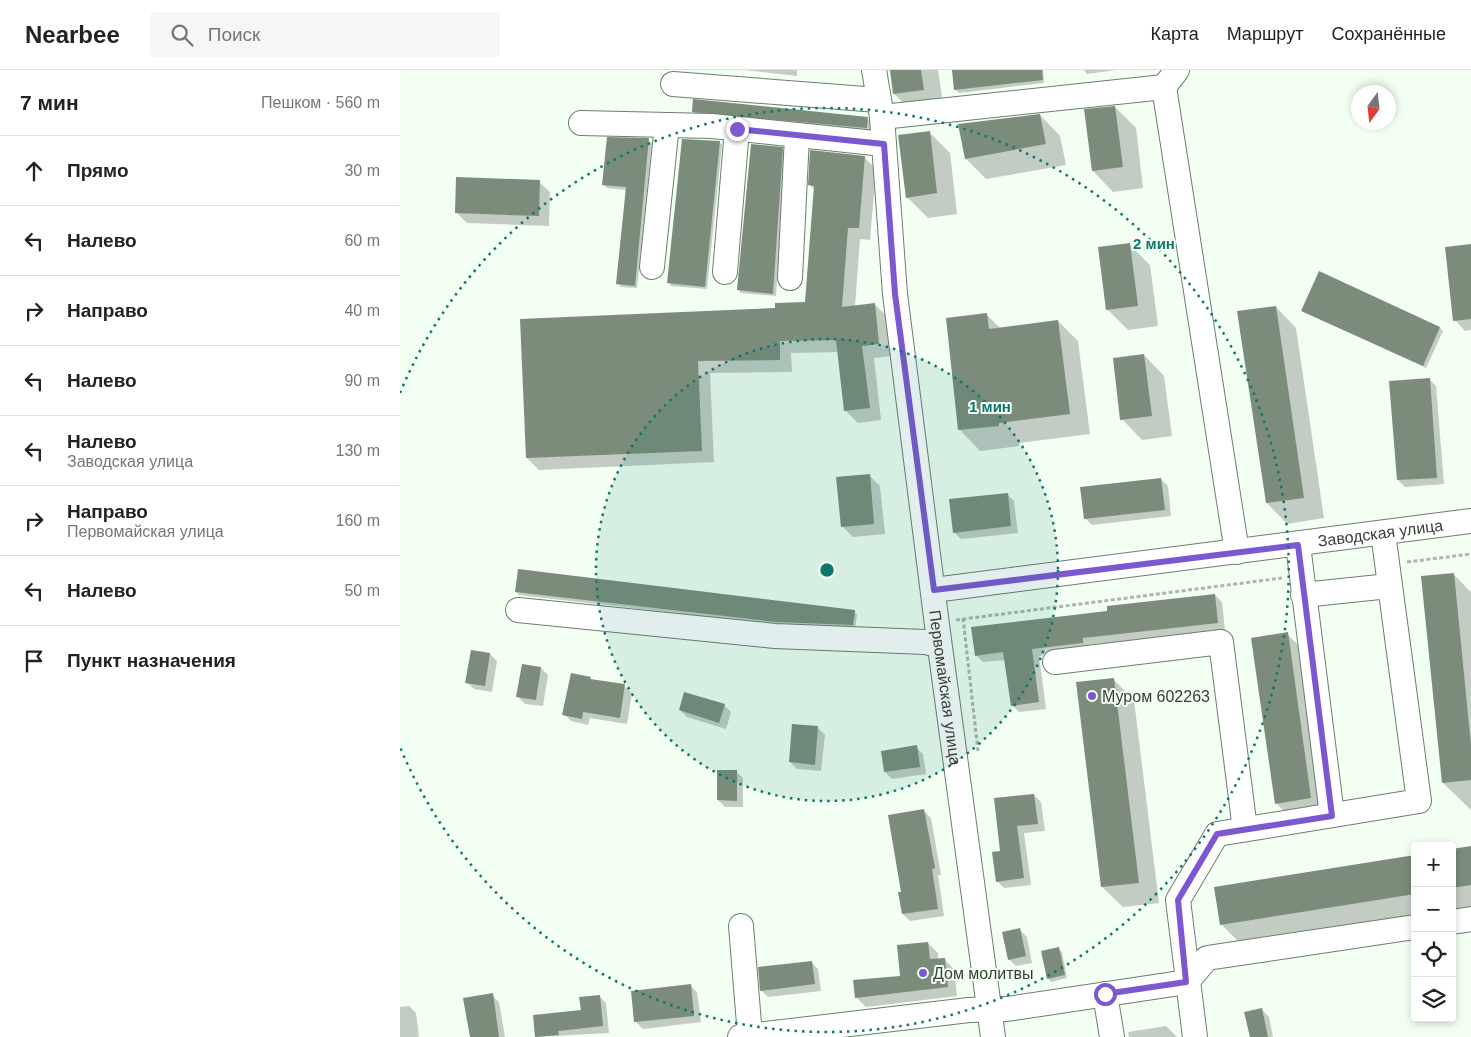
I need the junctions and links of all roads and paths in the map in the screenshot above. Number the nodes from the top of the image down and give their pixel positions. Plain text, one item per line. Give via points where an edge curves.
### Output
1 (874, 70) edge
2 (1167, 76) edge
3 (672, 84) dead end
4 (880, 108) junction
5 (580, 123) dead end
6 (667, 125) junction
7 (737, 129) junction
8 (797, 136) junction
9 (884, 144) junction
10 (652, 267) dead end
11 (726, 272) dead end
12 (790, 278) dead end
13 (1471, 521) edge
14 (1383, 533) junction
15 (1298, 545) junction
16 (1237, 552) junction
17 (1471, 554) edge
18 (1388, 575) junction
19 (1302, 585) junction
20 (934, 590) junction
21 (518, 610) dead end
22 (938, 635) junction
23 (1055, 662) dead end
24 (1332, 816) junction
25 (1245, 829) junction
26 (1471, 919) edge
27 (1456, 921) edge
28 (741, 926) dead end
29 (1411, 928) edge
30 (1186, 982) junction
31 (1105, 994) junction
32 (989, 1009) junction
33 (745, 1036) edge
34 (993, 1037) edge
35 (1112, 1037) edge
36 (1195, 1037) edge

1 - 4 street, Первомайская улица
2 - 4 street
2 - 16 street
3 - 4 street
4 - 9 street, Первомайская улица
5 - 6 street
6 - 7 street
6 - 10 street
7 - 8 street
7 - 11 street
8 - 9 street
8 - 12 street
9 - 20 street, Первомайская улица via 895,294
13 - 14 street, Заводская улица
14 - 15 street, Заводская улица
14 - 18 street
15 - 16 street, Заводская улица
15 - 19 street
16 - 20 street, Заводская улица
17 - 18 path
18 - 19 street
18 - 24 street via 1419,801
19 - 22 path via 963,618
19 - 24 street
20 - 22 street, Первомайская улица
21 - 22 street via 775,636 925,642
22 - 32 street, Первомайская улица
23 - 25 street via 1221,642
24 - 25 street
25 - 30 street via 1217,834 1178,900
26 - 27 street
28 - 33 street
29 - 30 street via 1207,958
30 - 31 street
30 - 36 street
31 - 32 street
31 - 35 street
32 - 33 street
32 - 34 street, Первомайская улица

